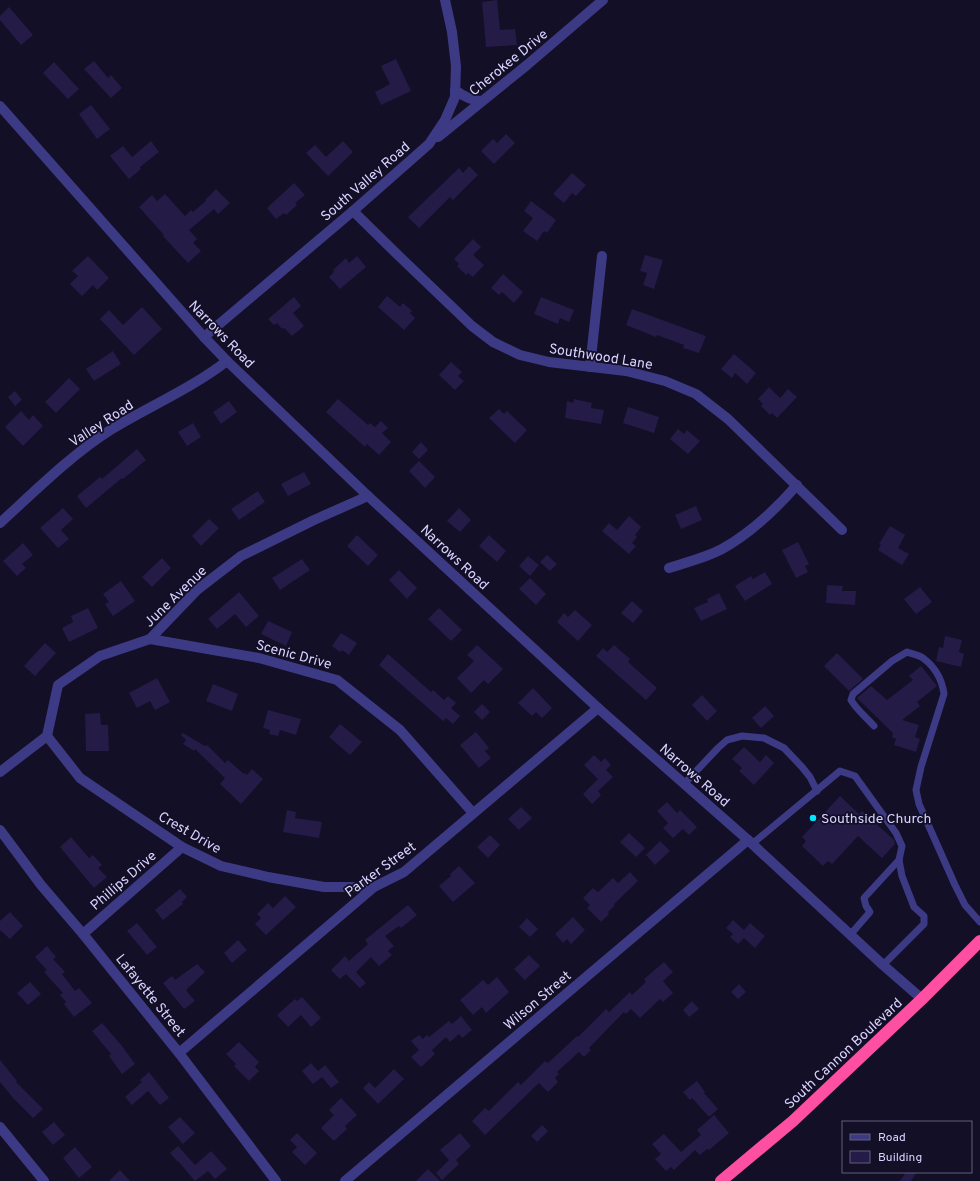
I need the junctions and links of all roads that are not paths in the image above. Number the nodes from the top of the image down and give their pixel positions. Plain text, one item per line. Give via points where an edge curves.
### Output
1 (445, 0) edge
2 (602, 0) edge
3 (455, 90) junction
4 (482, 101) junction
5 (0, 106) edge
6 (429, 144) junction
7 (353, 211) junction
8 (602, 256) dead end
9 (204, 337) junction
10 (227, 361) junction
11 (590, 367) junction
12 (797, 485) junction
13 (368, 496) junction
14 (0, 523) edge
15 (842, 530) dead end
16 (669, 568) dead end
17 (150, 639) junction
18 (598, 708) junction
19 (874, 726) dead end
20 (48, 736) junction
21 (0, 772) edge
22 (684, 784) junction
23 (817, 791) junction
24 (473, 813) junction
25 (0, 830) edge
26 (750, 842) junction
27 (182, 847) junction
28 (899, 860) junction
29 (374, 887) junction
30 (980, 922) edge
31 (83, 934) junction
32 (850, 935) junction
33 (980, 941) edge
34 (883, 965) junction
35 (922, 999) junction
36 (180, 1053) junction
37 (0, 1127) edge
38 (44, 1181) edge
39 (276, 1181) edge
40 (345, 1181) edge
41 (721, 1181) edge

1 - 3 street, South Valley Road via 456,66
2 - 4 street, Cherokee Drive
3 - 4 street via 476,101
3 - 6 street, South Valley Road via 445,120
4 - 6 street, Cherokee Drive
5 - 9 street, Narrows Road
6 - 7 street, South Valley Road
7 - 9 street, South Valley Road
7 - 11 street, Southwood Lane via 472,326 493,342 527,357
8 - 11 street
9 - 10 street, Narrows Road
10 - 13 street, Narrows Road
10 - 14 street, Valley Road via 211,374 112,429 82,450
11 - 12 street, Southwood Lane via 626,371 665,381 696,394 728,419
12 - 15 street, Southwood Lane
12 - 16 street via 751,530 722,549
13 - 17 street, June Avenue via 241,556 197,590
13 - 18 street, Narrows Road
17 - 20 street, June Avenue via 100,656 58,685
17 - 24 street, Scenic Drive via 259,658 337,680 400,730
18 - 22 street, Narrows Road
18 - 24 street, Parker Street
19 - 30 lane via 855,708 851,700 853,694 892,661 907,652 922,658 936,671 943,683 944,694 916,790 919,804 965,905
20 - 21 street
20 - 27 street, Crest Drive via 80,778
22 - 23 lane via 727,740 742,736 764,738 784,748 802,766
22 - 26 street, Narrows Road
23 - 26 lane
23 - 28 lane via 840,771 855,776 896,832 902,846
24 - 29 street, Parker Street via 404,872
25 - 31 street, Lafayette Street via 41,885
26 - 32 street, Narrows Road
26 - 40 street, Wilson Street
27 - 29 street, Crest Drive via 221,866 268,877 324,887
27 - 31 street, Phillips Drive
28 - 32 lane via 864,898 870,912
28 - 34 lane via 909,897 914,907 924,916 924,924
29 - 36 street, Parker Street
31 - 36 street, Lafayette Street
32 - 34 street, Narrows Road
33 - 35 highway, South Cannon Boulevard
34 - 35 street, Narrows Road
35 - 41 highway, South Cannon Boulevard via 793,1121
36 - 39 street, Lafayette Street
37 - 38 street

